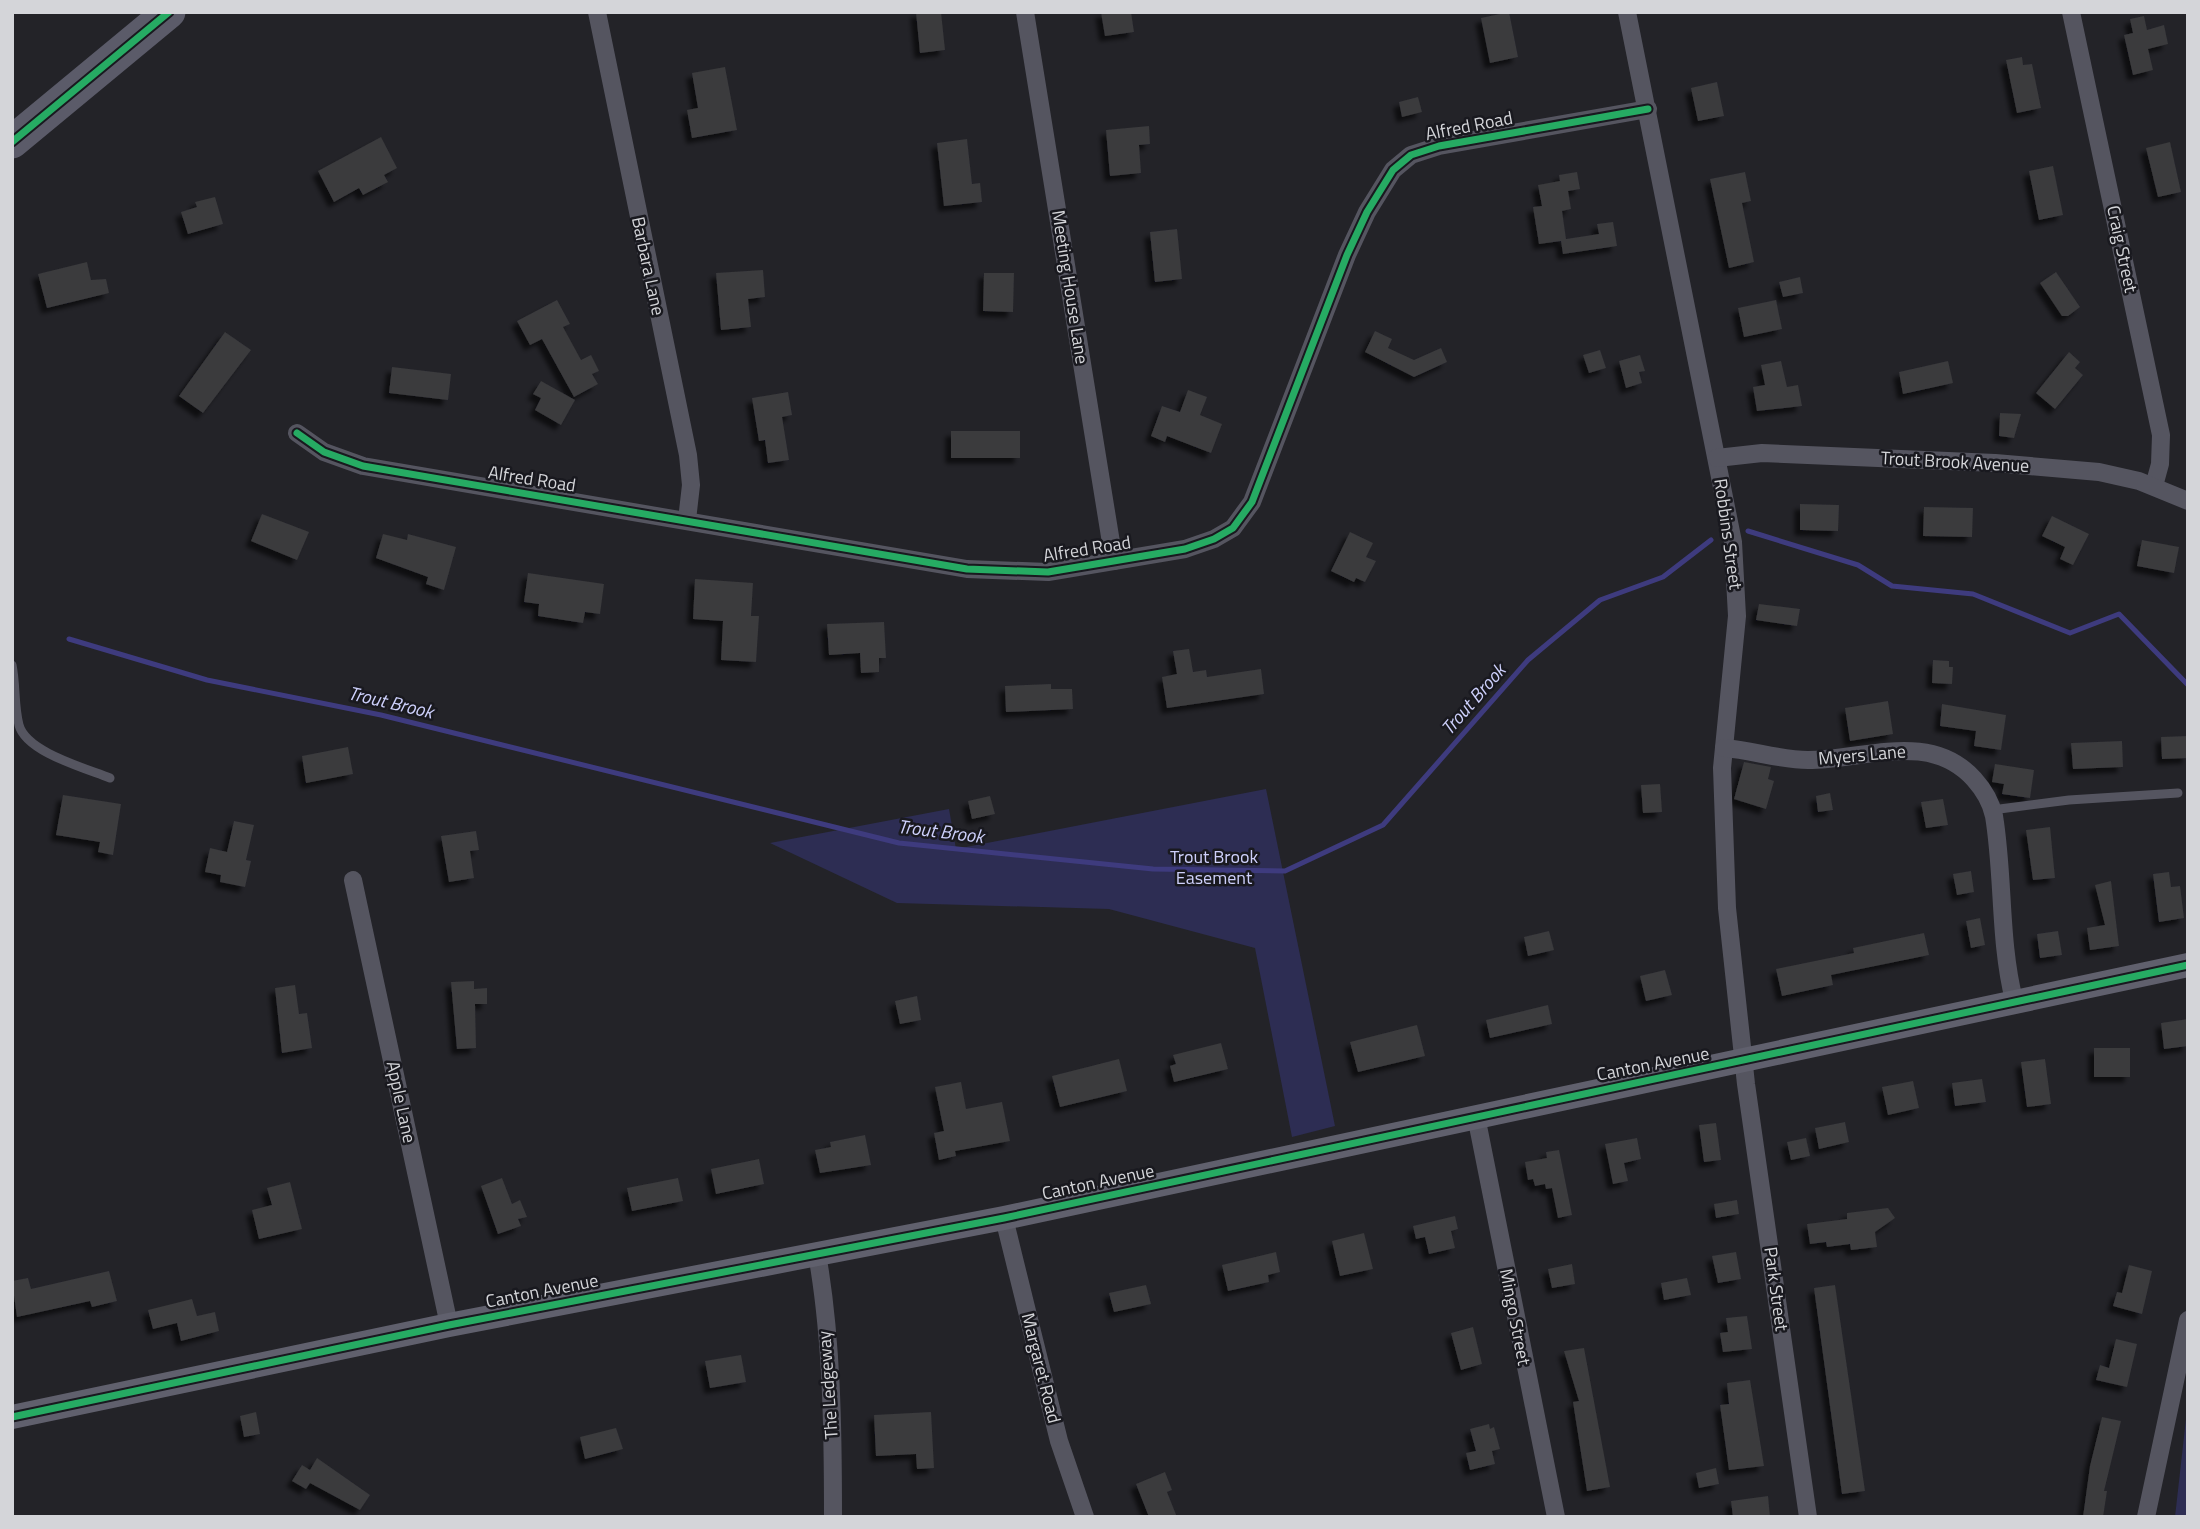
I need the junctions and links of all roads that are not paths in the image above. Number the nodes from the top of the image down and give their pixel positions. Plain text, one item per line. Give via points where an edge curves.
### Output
1 (169, 12) edge
2 (597, 12) edge
3 (1025, 12) edge
4 (1627, 12) edge
5 (2071, 12) edge
6 (1648, 109) junction
7 (12, 142) edge
8 (298, 433) dead end
9 (1717, 458) junction
10 (2154, 486) junction
11 (2188, 501) edge
12 (687, 520) junction
13 (1114, 561) junction
14 (12, 665) edge
15 (1724, 748) junction
16 (110, 778) dead end
17 (2178, 793) dead end
18 (1992, 810) junction
19 (353, 880) dead end
20 (2188, 965) edge
21 (2014, 1000) junction
22 (1744, 1062) junction
23 (1476, 1116) junction
24 (1004, 1218) junction
25 (817, 1254) junction
26 (2188, 1320) edge
27 (450, 1325) junction
28 (12, 1417) edge
29 (833, 1517) edge
30 (1085, 1517) edge
31 (1556, 1517) edge
32 (1808, 1517) edge
33 (2146, 1517) edge

1 - 7 highway
2 - 12 street, Barbara Lane via 688,455
3 - 13 street, Meeting House Lane
4 - 6 street, Robbins Street
5 - 10 street, Craig Street via 2161,435
6 - 9 street, Robbins Street
6 - 13 street, Alfred Road via 1439,146 1401,161 1378,191 1356,233 1257,491 1241,520 1200,545
8 - 12 street, Alfred Road via 324,452 363,466
9 - 10 street, Trout Brook Avenue via 1762,453 1995,463 2114,474
9 - 15 street, Robbins Street via 1737,590
10 - 11 street, Trout Brook Avenue
12 - 13 street, Alfred Road via 990,571 1030,573
14 - 16 lane via 18,720 25,737 45,751
15 - 18 street, Myers Lane via 1808,760 1903,750 1929,752 1951,760 1969,774
15 - 22 street, Robbins Street via 1725,881
17 - 18 lane
18 - 21 street, Myers Lane
19 - 27 street, Apple Lane
20 - 21 main road, Canton Avenue
21 - 22 main road, Canton Avenue
22 - 23 main road, Canton Avenue
22 - 32 street, Park Street
23 - 24 main road, Canton Avenue
23 - 31 street, Mingo Street
24 - 25 main road, Canton Avenue
24 - 30 street, Margaret Road via 1059,1441
25 - 27 main road, Canton Avenue
25 - 29 street, The Ledgeway
26 - 33 street
27 - 28 main road, Canton Avenue

